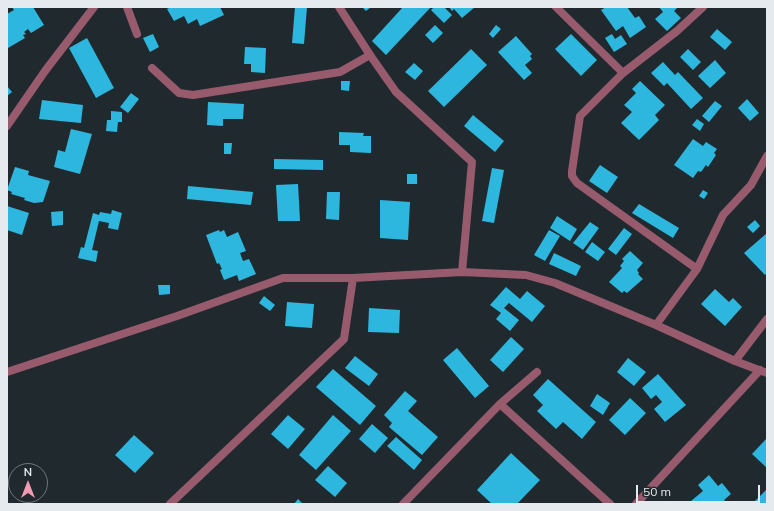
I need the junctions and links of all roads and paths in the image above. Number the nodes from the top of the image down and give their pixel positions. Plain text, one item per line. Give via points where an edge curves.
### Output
1 (94, 7) edge
2 (127, 7) edge
3 (339, 7) edge
4 (556, 7) edge
5 (703, 7) edge
6 (137, 34) dead end
7 (370, 56) junction
8 (152, 68) dead end
9 (623, 73) junction
10 (7, 126) edge
11 (767, 156) edge
12 (697, 269) junction
13 (462, 272) junction
14 (353, 278) junction
15 (767, 319) edge
16 (656, 325) junction
17 (735, 361) junction
18 (764, 371) edge
19 (7, 372) edge
20 (537, 372) dead end
21 (500, 404) junction
22 (170, 504) edge
23 (403, 504) edge
24 (610, 504) edge
25 (636, 504) edge

1 - 10 street
2 - 6 street
3 - 7 street
4 - 9 street
5 - 9 street
7 - 8 street via 340,72 193,95 179,93
7 - 13 street via 396,92 472,162
9 - 12 street via 580,116 572,176 577,183
11 - 12 street via 751,185 723,214
12 - 16 street
13 - 14 street
13 - 16 street via 526,275 555,283
14 - 19 street via 283,278
14 - 22 street via 344,339
15 - 17 street
16 - 17 street
17 - 18 street
18 - 25 street
20 - 21 street
21 - 23 street
21 - 24 street

